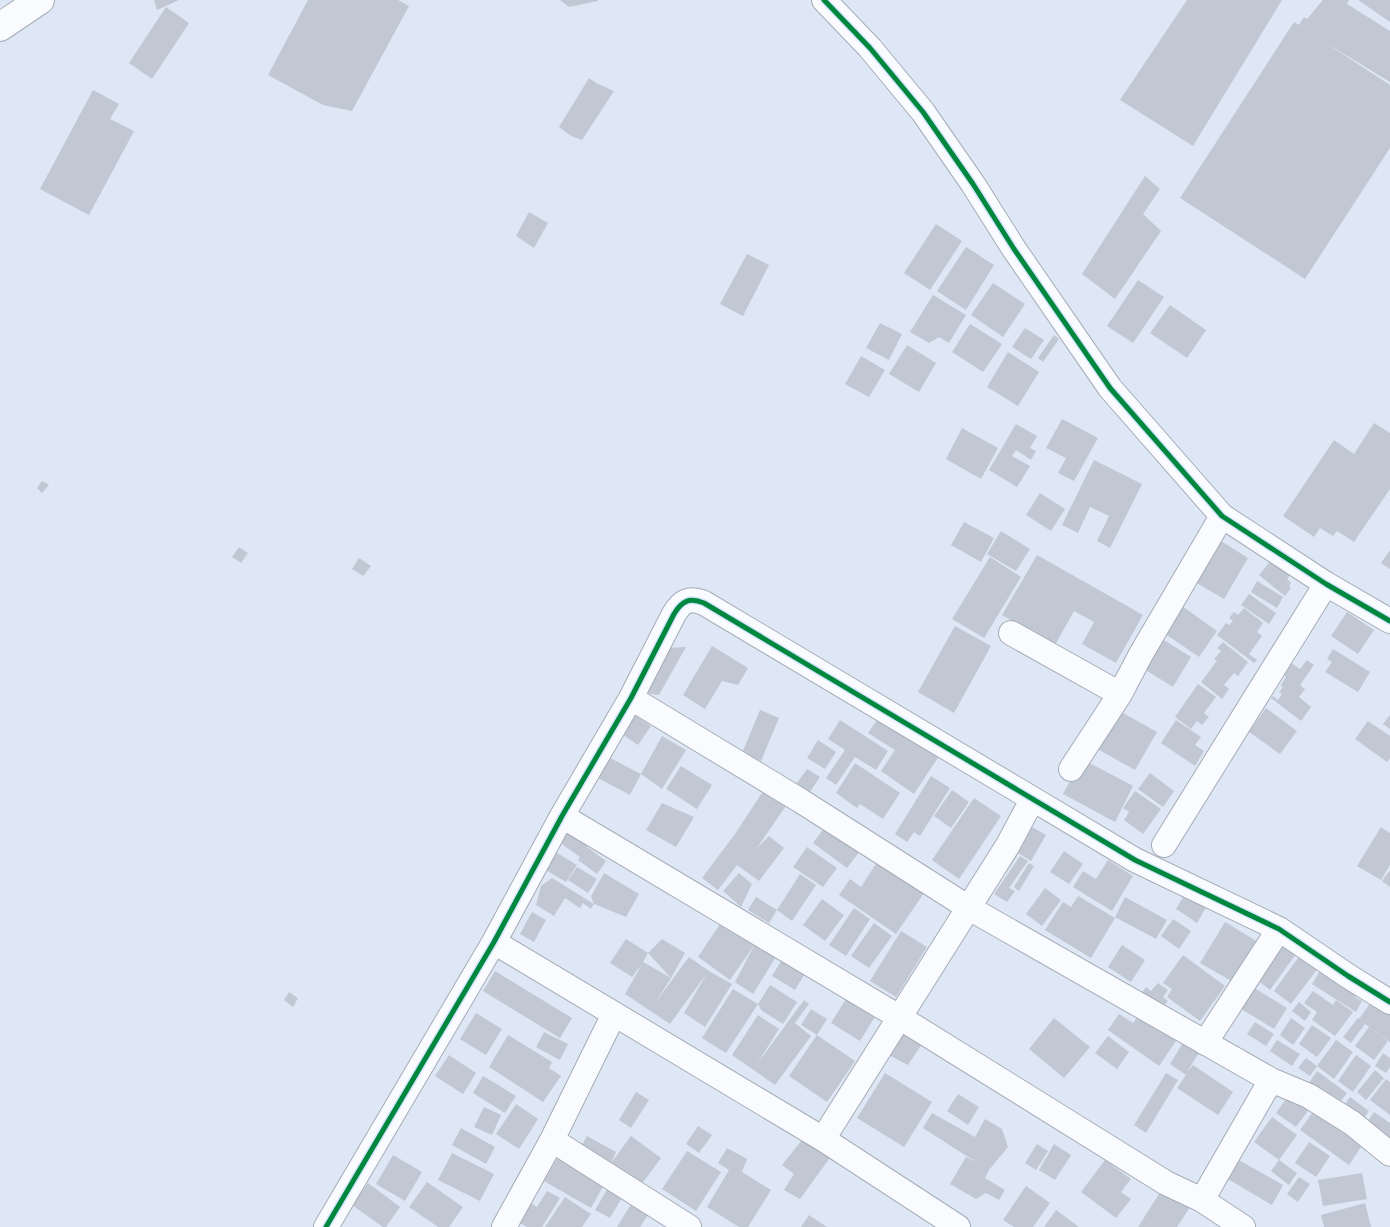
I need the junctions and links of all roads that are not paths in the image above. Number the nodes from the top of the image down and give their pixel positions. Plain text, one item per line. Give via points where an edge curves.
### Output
1 (40, 0) edge
2 (824, 0) edge
3 (0, 28) edge
4 (1222, 516) junction
5 (1326, 584) junction
6 (1390, 621) edge
7 (1011, 633) dead end
8 (1120, 694) junction
9 (630, 698) junction
10 (1071, 769) dead end
11 (1032, 800) junction
12 (562, 816) junction
13 (1164, 845) dead end
14 (969, 908) junction
15 (1279, 929) junction
16 (494, 942) junction
17 (1390, 1002) edge
18 (614, 1014) junction
19 (899, 1018) junction
20 (1206, 1043) junction
21 (1271, 1080) junction
22 (823, 1139) junction
23 (552, 1140) junction
24 (1390, 1154) edge
25 (1202, 1200) junction
26 (674, 1223) edge
27 (326, 1227) edge
28 (504, 1227) edge
29 (958, 1227) edge
30 (1243, 1227) edge

1 - 3 street
2 - 4 street via 870,48 923,112 1110,388
4 - 5 street
4 - 8 street
5 - 6 street
5 - 13 street
7 - 8 street
8 - 10 street
9 - 11 street via 679,606 688,600 696,600
9 - 12 street
9 - 14 street
11 - 14 street
11 - 15 street via 1150,868
12 - 16 street
12 - 19 street
14 - 19 street
14 - 20 street
15 - 17 street
15 - 20 street
16 - 18 street
16 - 27 street
18 - 22 street
18 - 23 street
19 - 22 street
19 - 25 street via 1166,1183
20 - 21 street
21 - 24 street via 1309,1096 1352,1123
21 - 25 street
22 - 29 street
23 - 26 street
23 - 28 street
25 - 30 street

